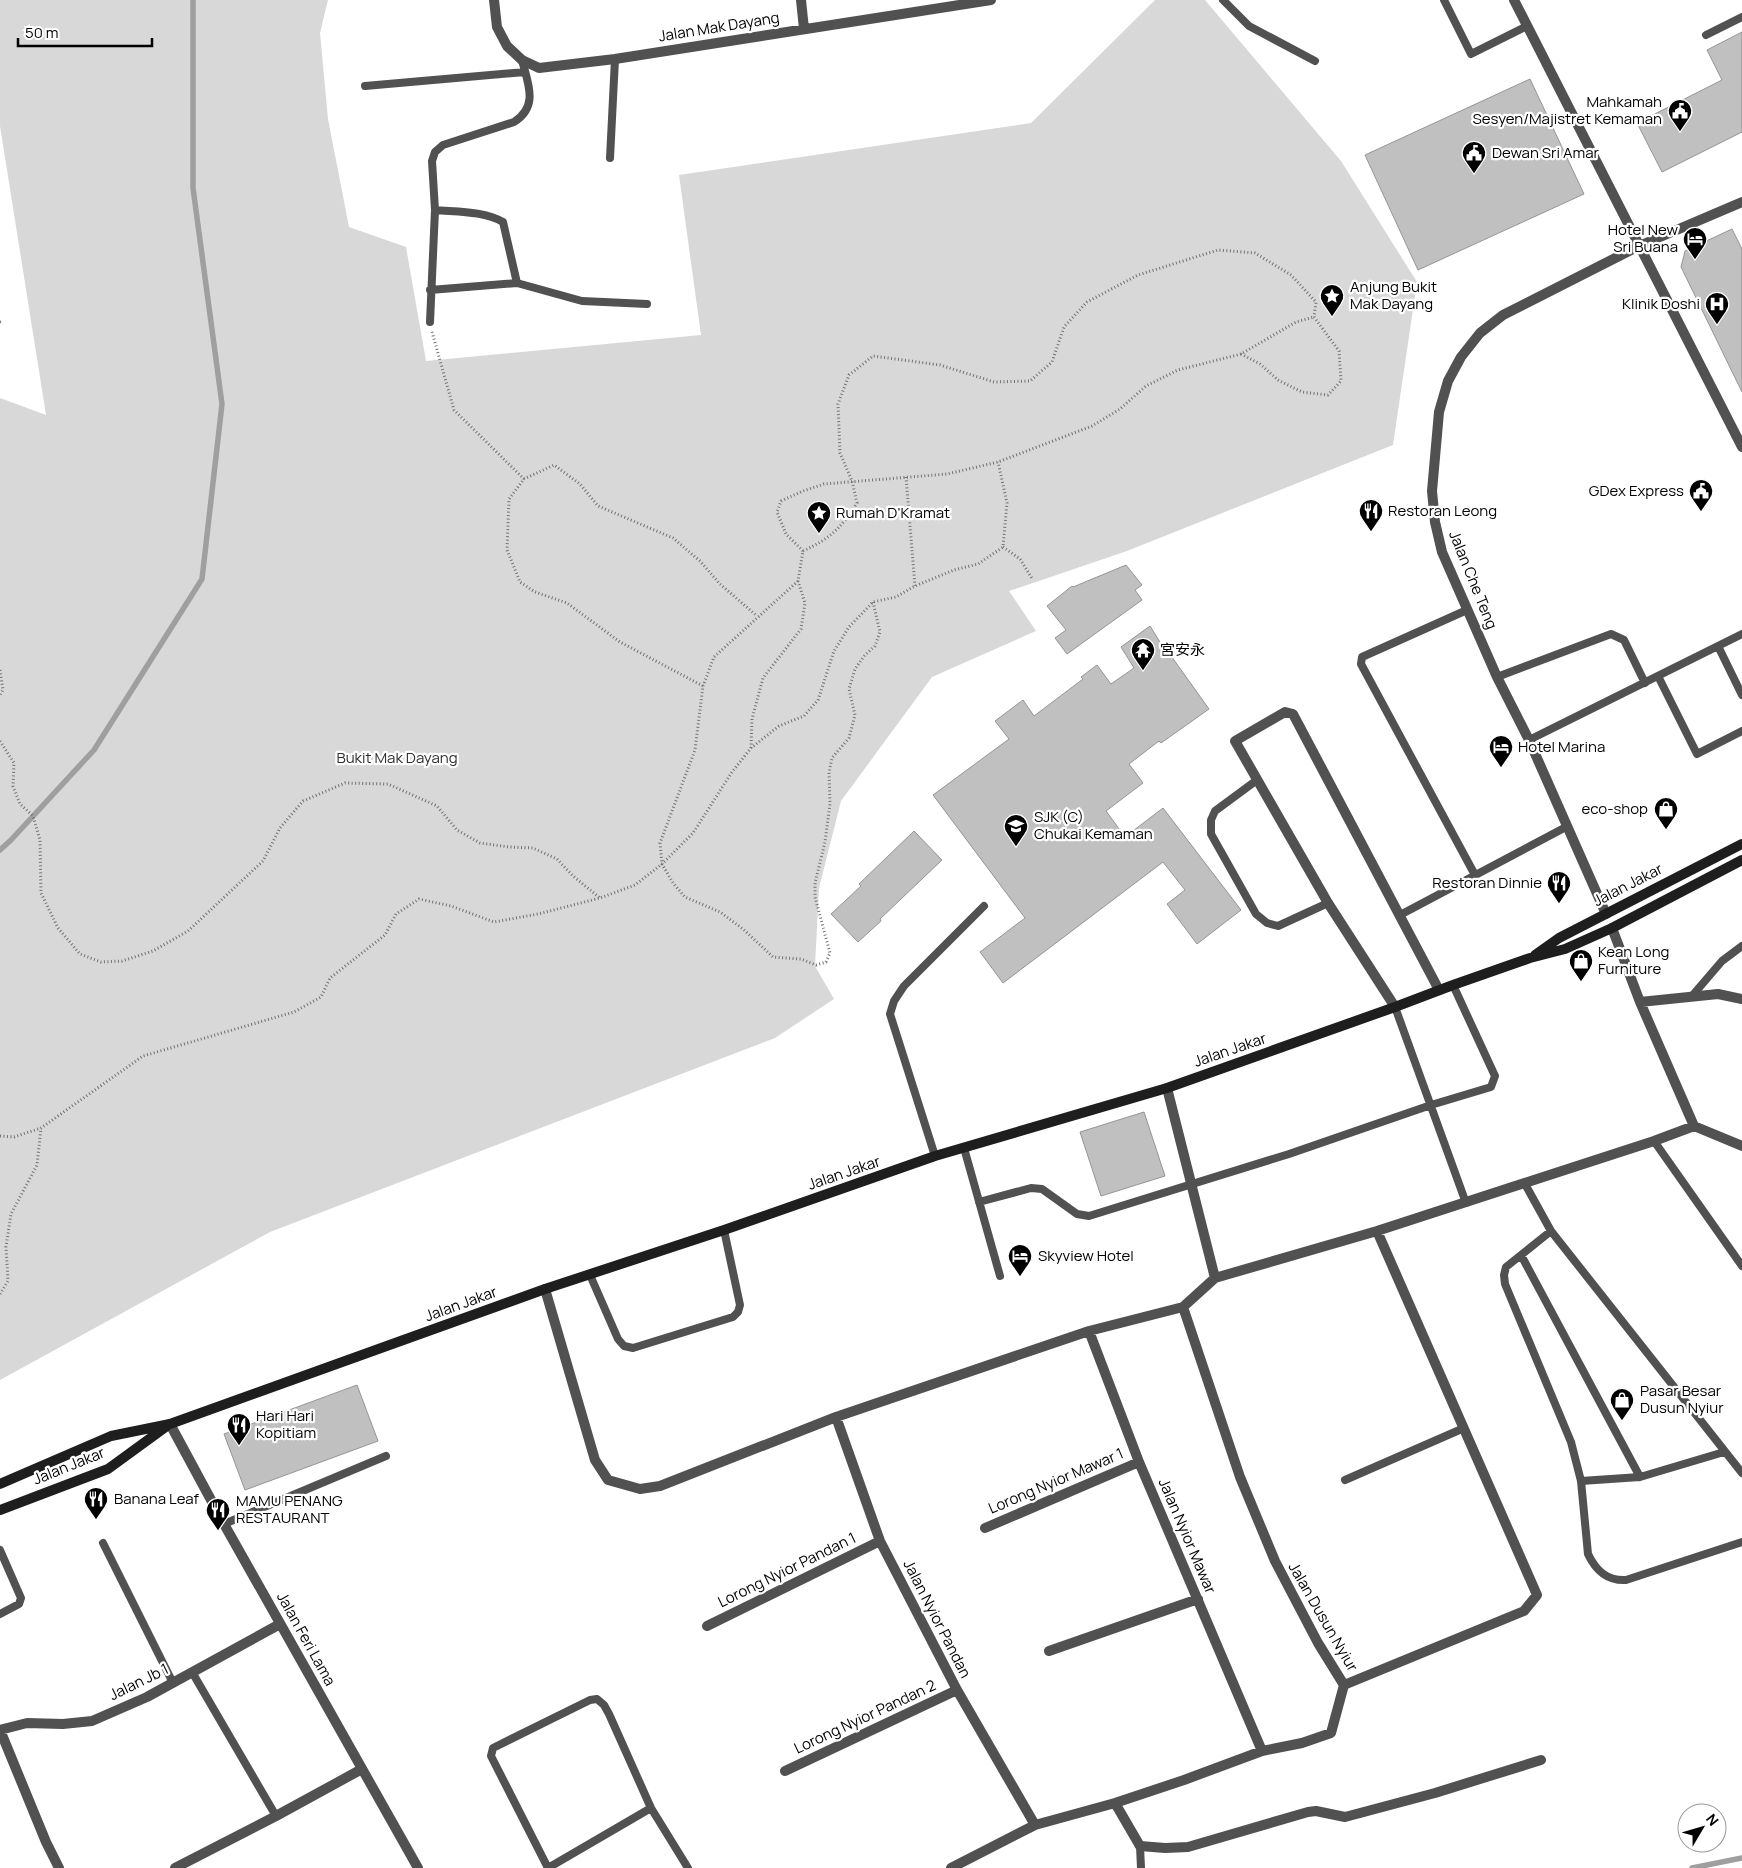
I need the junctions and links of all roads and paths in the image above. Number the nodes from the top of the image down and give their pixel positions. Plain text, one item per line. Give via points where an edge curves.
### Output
1 (494, 0) edge
2 (800, 0) edge
3 (991, 0) edge
4 (1223, 0) edge
5 (1444, 0) edge
6 (1514, 0) edge
7 (1742, 17) edge
8 (1527, 26) junction
9 (804, 29) junction
10 (1706, 35) dead end
11 (615, 59) junction
12 (522, 60) junction
13 (1316, 61) dead end
14 (525, 72) junction
15 (365, 86) dead end
16 (610, 158) dead end
17 (1742, 202) edge
18 (435, 210) junction
19 (1638, 246) junction
20 (517, 283) junction
21 (430, 290) junction
22 (647, 304) dead end
23 (1314, 318) junction
24 (430, 322) joint
25 (1241, 354) junction
26 (1742, 446) edge
27 (998, 462) junction
28 (906, 477) junction
29 (524, 479) junction
30 (852, 481) junction
31 (1003, 547) junction
32 (803, 551) junction
33 (1033, 580) dead end
34 (798, 581) junction
35 (915, 586) junction
36 (873, 602) junction
37 (1467, 610) junction
38 (757, 616) junction
39 (1742, 634) edge
40 (1718, 646) junction
41 (0, 670) edge
42 (1658, 676) junction
43 (1497, 677) junction
44 (1645, 683) junction
45 (704, 686) junction
46 (0, 695) edge
47 (1742, 695) edge
48 (1742, 731) edge
49 (1528, 740) junction
50 (0, 741) edge
51 (751, 748) junction
52 (1257, 780) junction
53 (1566, 827) junction
54 (1742, 844) edge
55 (1742, 860) edge
56 (662, 864) junction
57 (1475, 875) junction
58 (600, 898) junction
59 (1328, 903) junction
60 (984, 906) dead end
61 (1606, 914) junction
62 (1400, 915) junction
63 (1612, 928) junction
64 (1742, 946) edge
65 (1530, 958) junction
66 (1453, 985) junction
67 (1439, 990) junction
68 (1692, 996) junction
69 (1742, 999) edge
70 (1640, 1002) junction
71 (1395, 1007) junction
72 (1168, 1088) junction
73 (1431, 1105) junction
74 (1694, 1126) junction
75 (41, 1128) junction
76 (0, 1136) edge
77 (1654, 1141) junction
78 (1742, 1146) edge
79 (964, 1148) junction
80 (935, 1156) junction
81 (1525, 1184) junction
82 (1192, 1185) junction
83 (979, 1202) junction
84 (1466, 1202) junction
85 (724, 1230) junction
86 (1377, 1231) junction
87 (1551, 1231) junction
88 (1521, 1255) junction
89 (1742, 1266) edge
90 (590, 1275) junction
91 (1000, 1276) dead end
92 (1215, 1278) junction
93 (545, 1289) junction
94 (0, 1294) edge
95 (1183, 1307) junction
96 (1089, 1331) junction
97 (836, 1417) junction
98 (170, 1424) junction
99 (1464, 1428) junction
100 (1724, 1452) junction
101 (386, 1456) dead end
102 (1139, 1462) junction
103 (1742, 1473) edge
104 (1640, 1477) junction
105 (1345, 1480) dead end
106 (1581, 1481) junction
107 (0, 1484) edge
108 (0, 1510) edge
109 (224, 1524) junction
110 (985, 1528) dead end
111 (880, 1541) junction
112 (1742, 1542) edge
113 (103, 1543) dead end
114 (0, 1550) edge
115 (1198, 1599) junction
116 (0, 1614) edge
117 (280, 1624) junction
118 (707, 1626) dead end
119 (1049, 1651) dead end
120 (192, 1672) junction
121 (173, 1683) junction
122 (1344, 1685) junction
123 (957, 1690) junction
124 (0, 1730) edge
125 (1262, 1751) junction
126 (1542, 1760) dead end
127 (362, 1769) junction
128 (785, 1771) dead end
129 (1116, 1802) junction
130 (651, 1808) junction
131 (276, 1816) junction
132 (1034, 1825) junction
133 (1140, 1846) junction
134 (60, 1868) edge
135 (174, 1868) edge
136 (418, 1868) edge
137 (548, 1868) edge
138 (688, 1868) edge
139 (951, 1868) edge
140 (1141, 1868) edge

1 - 12 street via 497,27 508,46
2 - 9 street
3 - 9 street, Jalan Mak Dayang
4 - 13 lane via 1249,26
5 - 8 lane via 1471,54
6 - 8 street
7 - 10 lane
8 - 19 street
9 - 11 street, Jalan Mak Dayang
11 - 12 street, Jalan Mak Dayang via 539,68
11 - 16 lane
12 - 14 lane
14 - 15 lane
14 - 18 lane via 530,94 528,109 521,118 443,145 435,152 432,160
17 - 19 street, Jalan Che Teng
18 - 20 lane via 483,215 503,222
18 - 21 lane
19 - 26 street
19 - 37 street, Jalan Che Teng via 1503,315 1480,333 1448,381 1439,412 1432,491 1442,552
20 - 21 lane
20 - 22 lane via 582,301
21 - 24 lane
23 - 25 path via 1296,322
23 - 25 path via 1338,351 1341,382 1328,395 1302,392 1278,380 1260,364
23 - 30 path via 1316,302 1291,275 1255,253 1218,250 1138,275 1087,302 1064,328 1052,362 1030,381 994,382 940,364 873,356 848,375 838,404 840,453
24 - 29 path via 454,410
25 - 27 path via 1178,370 1146,386 1120,409 1092,426
27 - 28 path via 946,474
27 - 31 path via 1007,503
28 - 30 path
28 - 35 path
29 - 38 path via 554,465 580,484 598,506 672,538
29 - 45 path via 509,499 507,550 520,582 535,592 567,603 620,642
30 - 32 path via 857,503 842,525 823,542
30 - 32 path via 824,484 781,501 777,512 786,534
31 - 33 path via 1020,559
31 - 35 path via 978,564
32 - 34 path
34 - 38 path
34 - 51 path via 805,603 801,629 763,678 752,719
35 - 36 path via 896,597
36 - 51 path via 849,627 834,651 818,700 804,716 779,726
36 - 56 path via 880,632 876,646 855,670 849,689 855,714 849,738 832,758 829,772 830,804 815,883 815,897 830,953 826,962 816,965 801,959 773,958 720,912 685,897
37 - 43 street, Jalan Che Teng
37 - 57 lane via 1362,657 1361,664
38 - 45 path via 714,657
39 - 40 lane
40 - 42 lane
40 - 47 lane
41 - 46 path via 3,690
42 - 44 lane
42 - 48 lane via 1697,754
43 - 44 lane via 1611,634 1624,640
43 - 49 street, Jalan Che Teng
44 - 49 lane
45 - 56 path via 695,750 660,842
49 - 53 street, Jalan Che Teng
50 - 58 path via 14,763 13,786 20,804 33,816 40,840 41,893 58,928 80,954 101,962 122,961 153,951 188,931 263,861 280,828 303,801 345,783 388,784 437,806 457,830 480,843 533,848 557,859
51 - 56 path via 694,833
52 - 59 street
52 - 59 lane via 1215,811 1211,820 1211,834 1256,914 1267,923 1278,926
52 - 62 street via 1235,741 1285,712 1293,714
53 - 57 lane
53 - 61 street, Jalan Che Teng
54 - 61 main road, Jalan Jakar
55 - 63 main road, Jalan Jakar
56 - 58 path via 635,885
57 - 62 lane
58 - 75 path via 494,922 419,898 396,914 385,935 330,978 321,997 294,1012 144,1056
59 - 71 street
60 - 80 lane via 904,986 890,1014
61 - 65 main road, Jalan Jakar via 1558,938
62 - 67 street
63 - 65 main road, Jalan Jakar via 1565,949
63 - 70 street
64 - 68 lane via 1722,961
65 - 66 main road, Jalan Jakar
66 - 67 main road, Jalan Jakar
66 - 73 lane via 1495,1076 1491,1087
67 - 71 main road, Jalan Jakar
68 - 69 street via 1718,994
68 - 70 street
70 - 74 street
71 - 72 main road, Jalan Jakar
71 - 73 lane
72 - 79 main road, Jalan Jakar
72 - 82 street
73 - 82 lane
73 - 84 lane
74 - 77 street
74 - 78 street
75 - 76 path via 14,1137
75 - 94 path via 37,1165 11,1214 6,1247 8,1281
77 - 81 street
77 - 89 lane
79 - 80 main road, Jalan Jakar
79 - 83 lane
80 - 85 main road, Jalan Jakar
81 - 84 street
81 - 87 lane
82 - 83 lane via 1089,1216 1077,1214 1042,1189 1031,1188
82 - 92 street
83 - 91 lane
84 - 86 street
85 - 90 main road, Jalan Jakar
85 - 90 lane via 740,1304 733,1317 633,1348 624,1346
86 - 92 street
86 - 99 street
87 - 88 lane
87 - 100 lane
88 - 104 lane
88 - 106 lane via 1506,1267 1505,1284 1571,1442
90 - 93 main road, Jalan Jakar
92 - 95 street
93 - 97 street via 595,1460 608,1480 640,1489 660,1486
93 - 98 main road, Jalan Jakar
95 - 96 street
95 - 122 street, Jalan Dusun Nyiur via 1240,1477 1274,1562
96 - 97 street
96 - 102 street, Jalan Nyior Mawar
97 - 111 street, Jalan Nyior Pandan
98 - 107 main road, Jalan Jakar via 111,1436
98 - 108 main road, Jalan Jakar via 108,1469
98 - 109 street, Jalan Feri Lama
99 - 105 lane
99 - 122 street via 1537,1596 1524,1611
100 - 103 lane
100 - 104 lane
101 - 109 lane
102 - 110 street, Lorong Nyior Mawar 1
102 - 115 street, Jalan Nyior Mawar
104 - 106 lane
106 - 112 lane via 1588,1554 1593,1565 1609,1578 1626,1580
109 - 117 street, Jalan Feri Lama
111 - 118 street, Lorong Nyior Pandan 1
111 - 123 street, Jalan Nyior Pandan
113 - 121 lane
114 - 116 lane via 22,1598 19,1604
115 - 119 street
115 - 125 street, Jalan Nyior Mawar
117 - 120 street, Jalan Jb 1
117 - 127 street, Jalan Feri Lama
120 - 121 street, Jalan Jb 1
120 - 131 lane
121 - 124 street, Jalan Jb 1 via 92,1721 27,1723
122 - 125 street, Jalan Dusun Nyiur via 1331,1733
123 - 128 street, Lorong Nyior Pandan 2
123 - 132 street, Jalan Nyior Pandan
124 - 134 street
125 - 129 street, Jalan Dusun Nyiur
126 - 133 street via 1345,1817 1308,1812 1188,1847
127 - 131 street
127 - 136 street, Jalan Feri Lama
129 - 132 street, Jalan Dusun Nyiur
129 - 133 street
130 - 137 lane
130 - 137 lane via 609,1714 597,1699 493,1748 491,1756
130 - 138 lane
131 - 135 street
132 - 139 street, Jalan Dusun Nyiur
133 - 140 lane

